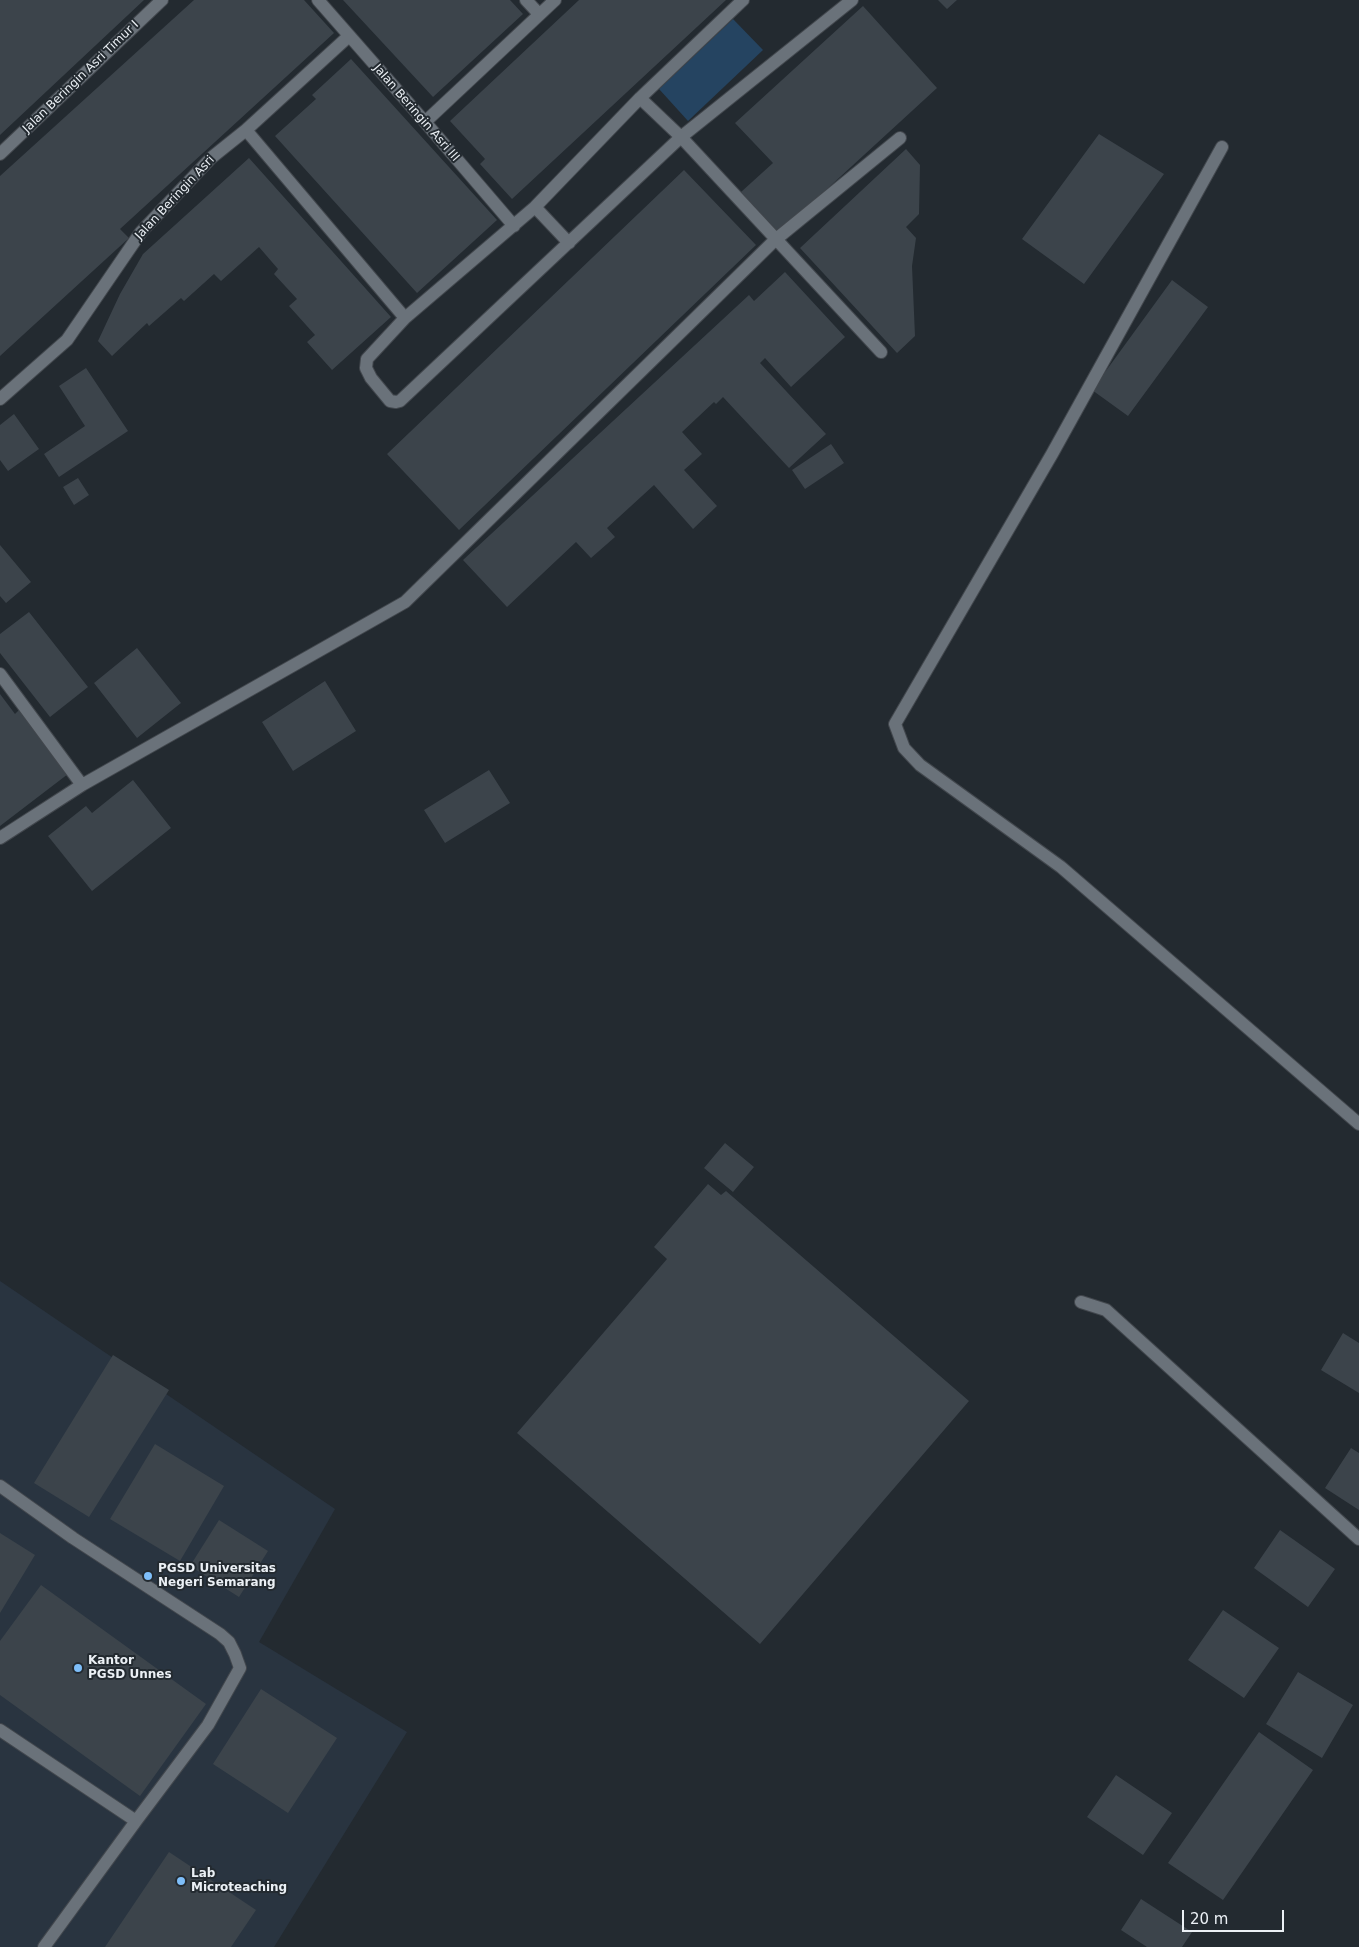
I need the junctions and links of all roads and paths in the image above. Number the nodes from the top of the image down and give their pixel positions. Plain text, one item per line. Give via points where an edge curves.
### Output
1 (162, 0) edge
2 (318, 0) edge
3 (526, 0) edge
4 (555, 0) edge
5 (743, 0) edge
6 (852, 0) edge
7 (539, 14) junction
8 (349, 36) junction
9 (640, 98) junction
10 (425, 122) junction
11 (246, 130) junction
12 (681, 137) junction
13 (900, 138) dead end
14 (1222, 147) dead end
15 (0, 154) edge
16 (535, 207) junction
17 (514, 226) junction
18 (775, 240) junction
19 (569, 243) junction
20 (405, 318) junction
21 (881, 352) dead end
22 (0, 399) edge
23 (0, 674) edge
24 (82, 784) junction
25 (0, 838) edge
26 (1359, 1124) edge
27 (1081, 1302) dead end
28 (0, 1486) edge
29 (1359, 1539) edge
30 (0, 1730) edge
31 (136, 1821) junction
32 (44, 1947) edge

1 - 15 street, Jalan Beringin Asri Timur I
2 - 8 street, Jalan Beringin Asri III
3 - 7 street
4 - 7 street
5 - 9 street
6 - 12 street
7 - 10 street
8 - 10 street, Jalan Beringin Asri III
8 - 11 street, Jalan Beringin Asri
9 - 12 street
9 - 16 street
10 - 17 street, Jalan Beringin Asri III
11 - 20 street
11 - 22 street, Jalan Beringin Asri via 211,158 140,232 67,340
12 - 18 street
12 - 19 street
13 - 18 street
14 - 26 street via 1052,454 895,724 904,748 920,766 1061,867
16 - 17 street
16 - 19 street
17 - 20 street
18 - 21 street
18 - 24 street via 405,602
19 - 20 street via 396,402 390,401 371,378 366,359
23 - 24 street
24 - 25 street
27 - 29 street via 1106,1310
28 - 31 street via 220,1634 235,1654 240,1668 222,1701
30 - 31 street
31 - 32 street

